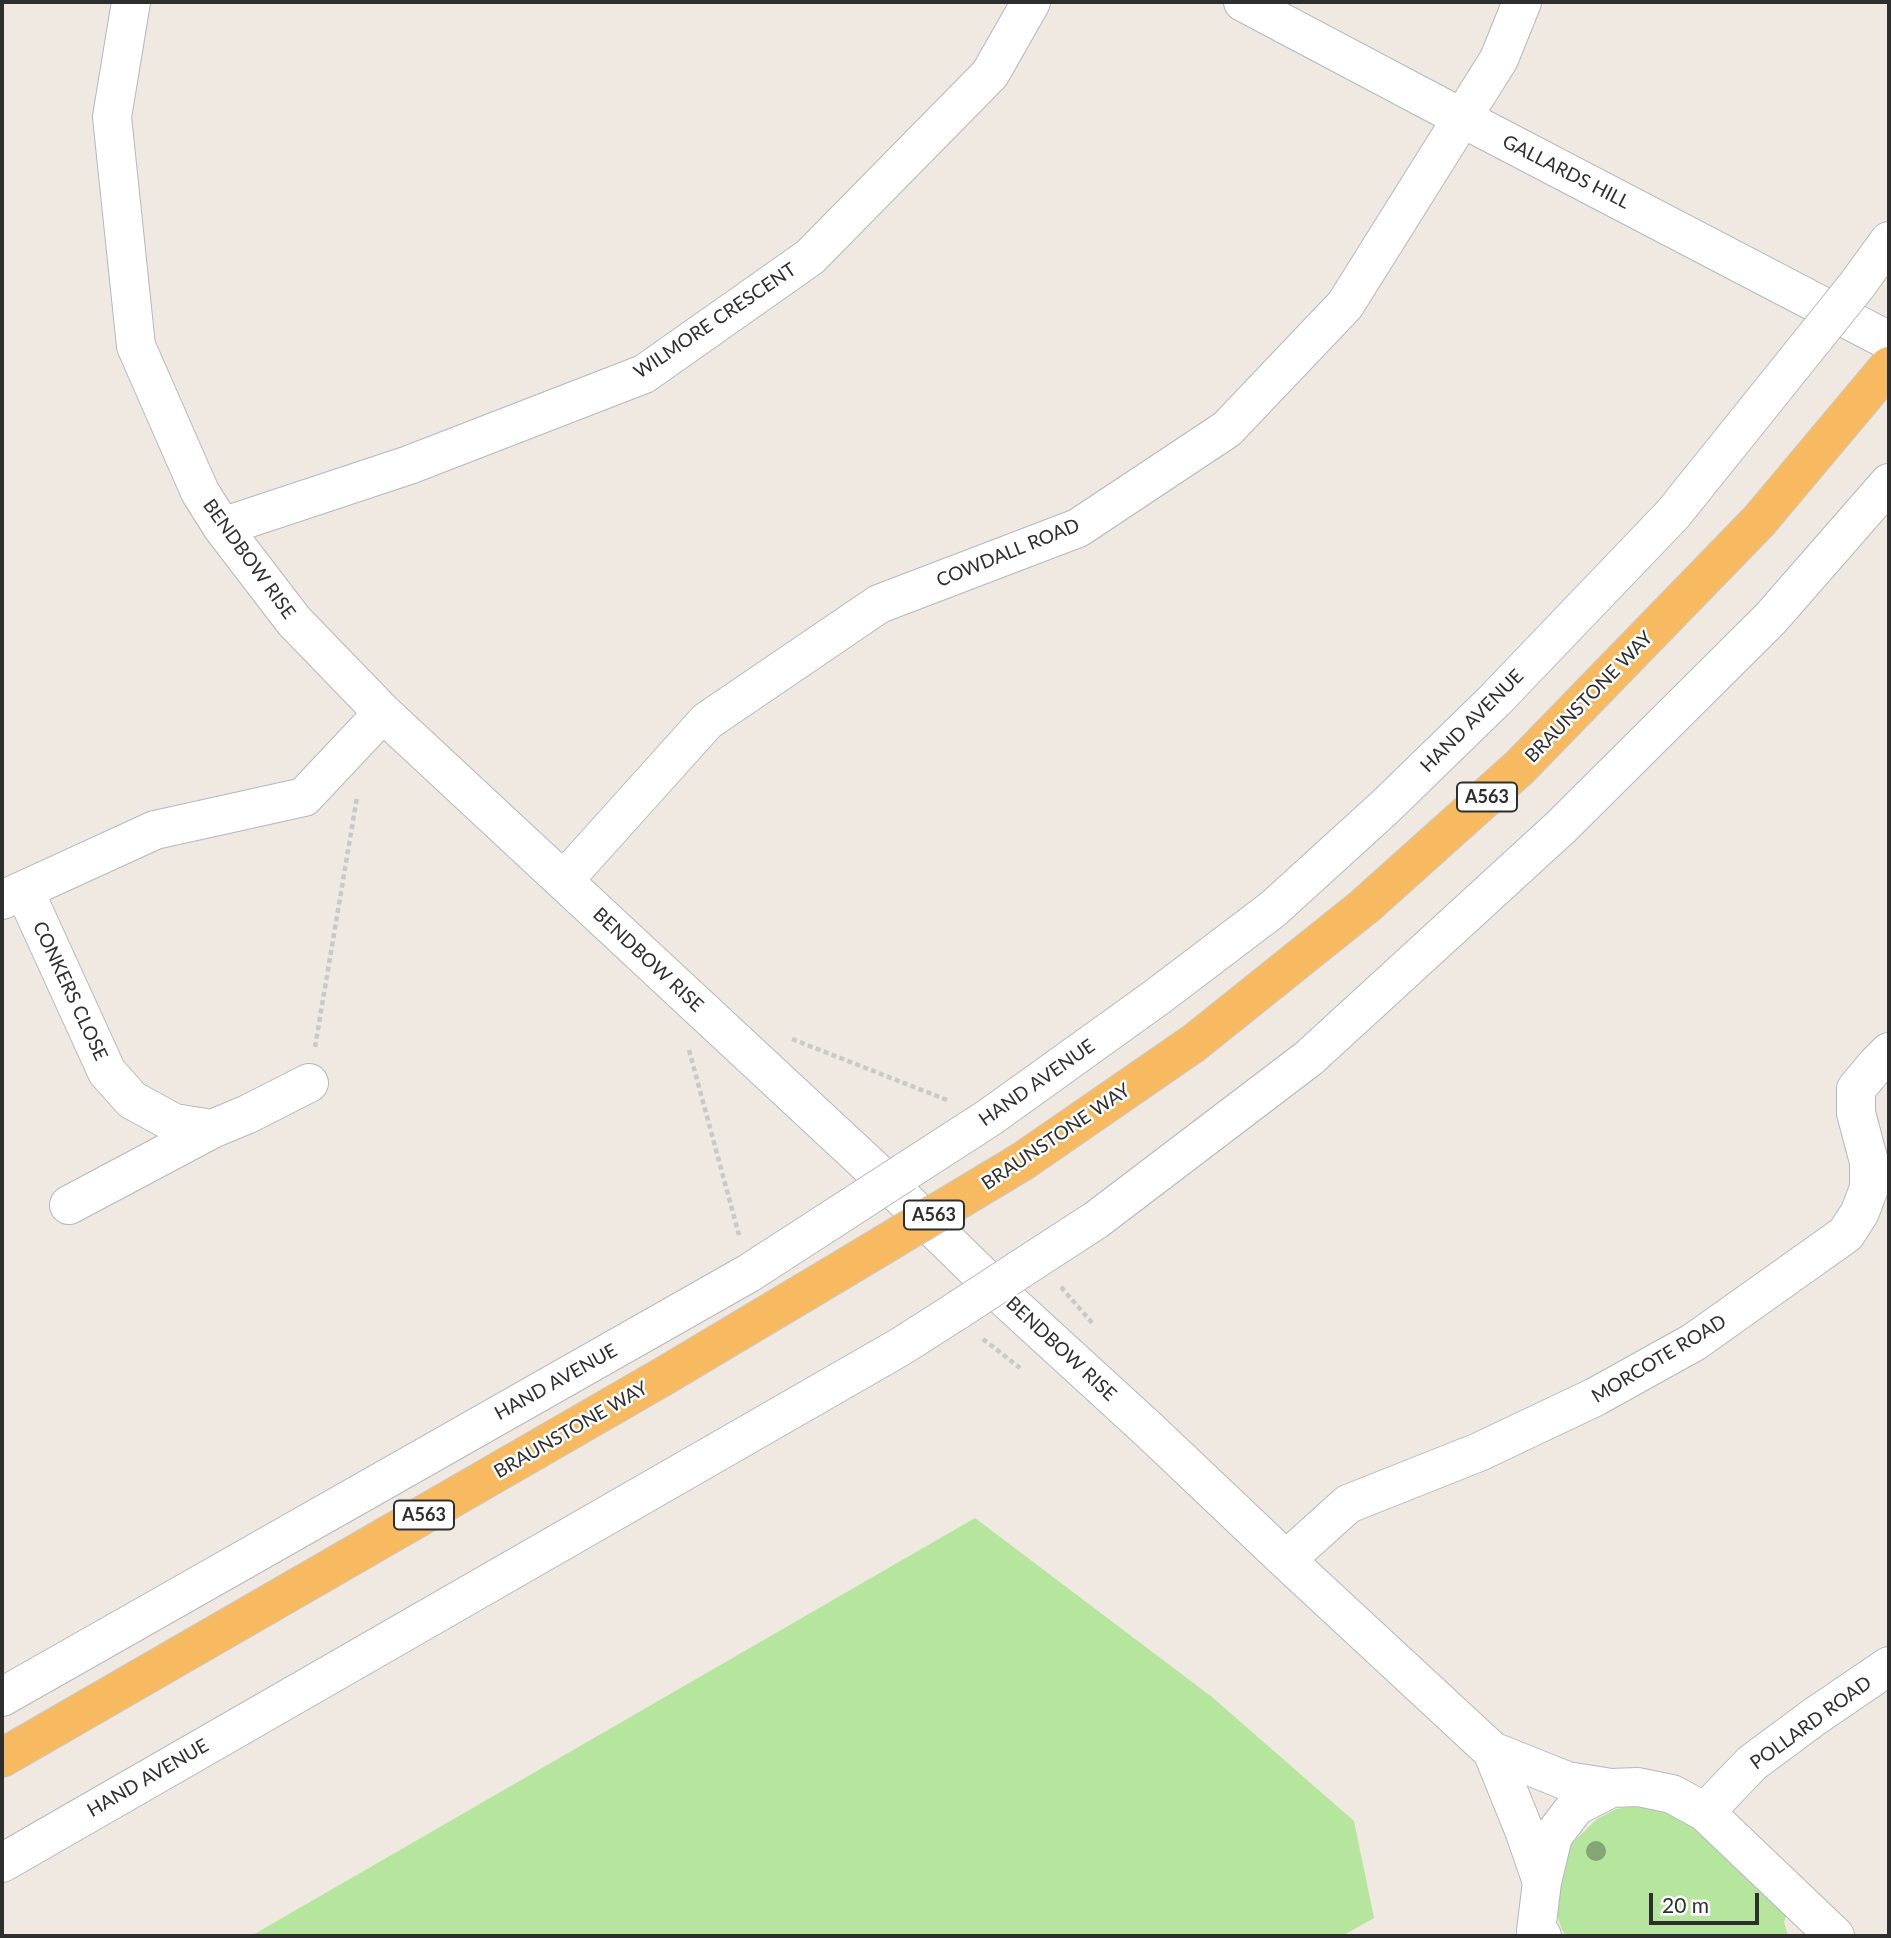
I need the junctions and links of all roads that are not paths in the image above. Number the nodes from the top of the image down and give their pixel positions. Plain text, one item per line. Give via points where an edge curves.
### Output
1 (131, 2) edge
2 (1031, 2) edge
3 (1243, 2) edge
4 (1522, 2) edge
5 (1462, 118) junction
6 (1889, 241) edge
7 (1889, 341) edge
8 (1889, 366) edge
9 (1889, 483) edge
10 (222, 527) junction
11 (383, 713) junction
12 (564, 880) junction
13 (13, 895) edge
14 (1889, 1052) edge
15 (309, 1083) road end
16 (212, 1129) junction
17 (69, 1205) dead end
18 (1286, 1560) junction
19 (1889, 1666) edge
20 (2, 1697) edge
21 (1492, 1751) junction
22 (2, 1758) edge
23 (1611, 1788) junction
24 (1705, 1812) junction
25 (2, 1863) edge
26 (1542, 1882) junction
27 (1538, 1935) edge
28 (1836, 1936) edge

1 - 10 street, BENDBOW RISE via 111,117 136,346 200,492
2 - 10 street, WILMORE CRESCENT via 990,74 810,257 644,373 409,465
3 - 5 street, GALLARDS HILL
4 - 5 street, COWDALL ROAD via 1499,59
5 - 7 street, GALLARDS HILL
5 - 12 street, COWDALL ROAD via 1345,305 1227,429 1078,528 879,604 776,674 707,721
6 - 20 street, HAND AVENUE, bridge via 1673,514 1495,700 1273,909 990,1117 749,1273
8 - 22 highway, BRAUNSTONE WAY / A563, bridge via 1759,522 1520,767 1365,906 1194,1043 1023,1161 845,1268
9 - 25 street, HAND AVENUE, bridge via 1771,618 1561,827 1309,1058 1096,1220 888,1354
10 - 11 street, BENDBOW RISE via 294,621
11 - 12 street, BENDBOW RISE
11 - 13 street via 304,797 155,830
12 - 18 street, BENDBOW RISE
13 - 16 street, CONKERS CLOSE via 107,1072 132,1100 174,1123
14 - 18 street, MORCOTE ROAD via 1856,1089 1870,1188 1846,1234 1694,1342 1595,1397 1491,1447 1348,1504
15 - 16 street
16 - 17 street
18 - 21 street, BENDBOW RISE
19 - 24 street, POLLARD ROAD via 1752,1763
21 - 23 street, BENDBOW RISE via 1567,1781
21 - 26 street, BENDBOW RISE
23 - 24 street, BENDBOW RISE via 1638,1787 1672,1794
23 - 26 street, BENDBOW RISE via 1576,1806 1553,1836
24 - 28 street, BENDBOW RISE
26 - 27 street, BENDBOW RISE

